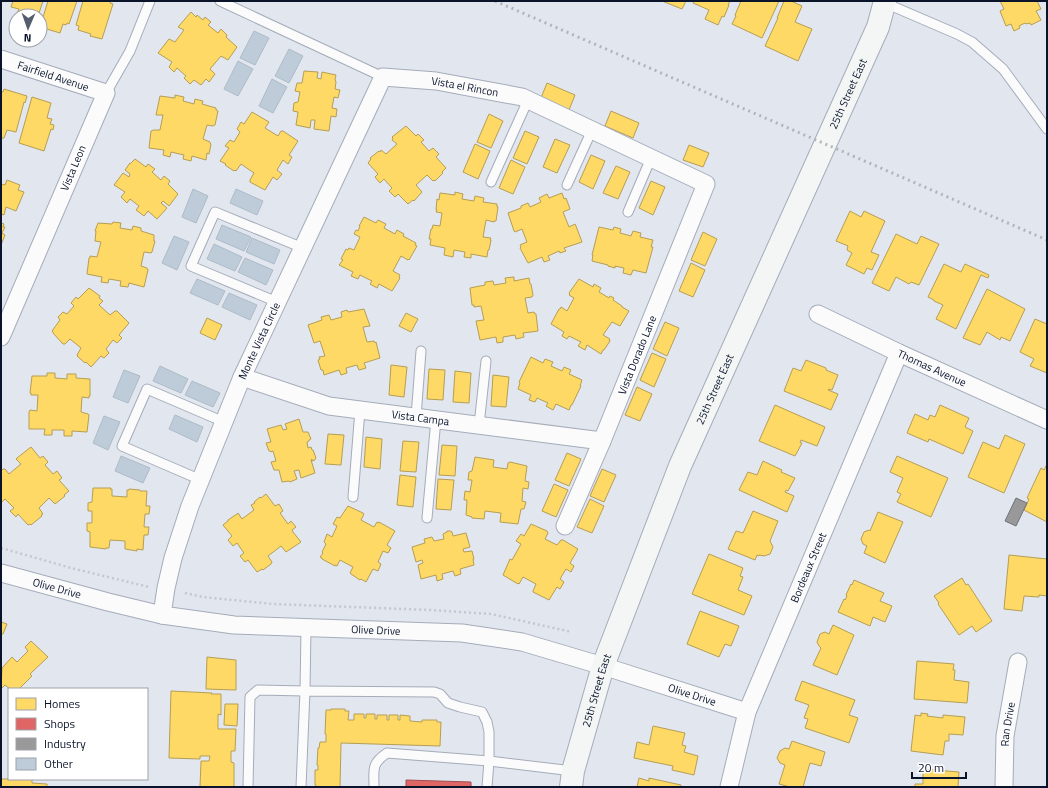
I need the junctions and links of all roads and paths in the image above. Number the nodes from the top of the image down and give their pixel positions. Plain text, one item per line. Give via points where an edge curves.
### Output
1 (150, 1) edge
2 (220, 1) edge
3 (884, 2) edge
4 (1, 59) edge
5 (383, 77) junction
6 (106, 93) junction
7 (528, 100) junction
8 (1047, 129) edge
9 (592, 130) junction
10 (651, 158) junction
11 (491, 182) dead end
12 (706, 184) joint
13 (567, 185) dead end
14 (628, 212) dead end
15 (303, 248) junction
16 (277, 302) junction
17 (818, 314) dead end
18 (1, 336) edge
19 (421, 351) dead end
20 (899, 353) junction
21 (486, 361) dead end
22 (242, 377) junction
23 (360, 410) junction
24 (416, 417) junction
25 (436, 419) junction
26 (1047, 420) edge
27 (224, 422) junction
28 (479, 425) junction
29 (602, 441) junction
30 (201, 480) junction
31 (352, 497) dead end
32 (427, 518) dead end
33 (565, 526) dead end
34 (1, 548) edge
35 (1, 573) edge
36 (150, 587) dead end
37 (185, 593) dead end
38 (162, 615) junction
39 (306, 628) junction
40 (572, 632) dead end
41 (1018, 662) dead end
42 (603, 666) junction
43 (305, 691) junction
44 (747, 712) junction
45 (489, 761) junction
46 (572, 779) edge
47 (248, 787) edge
48 (301, 787) edge
49 (374, 787) edge
50 (487, 787) edge
51 (729, 787) edge
52 (1004, 787) edge

1 - 6 lane, Vista Leon via 130,50
2 - 5 lane, Vista el Rincon
3 - 8 lane via 972,42 1003,69
3 - 42 main road, 25th Street East via 878,27 680,466
4 - 6 street, Fairfield Avenue
5 - 7 street, Vista el Rincon via 436,81
5 - 15 street, Monte Vista Circle
6 - 18 street, Vista Leon
7 - 9 street, Vista el Rincon
7 - 11 lane
9 - 10 street, Vista el Rincon
9 - 13 lane
10 - 12 street, Vista el Rincon
10 - 14 lane
12 - 29 street, Vista Dorado Lane
15 - 16 street, Monte Vista Circle
15 - 16 lane via 215,212 191,266
16 - 22 street, Monte Vista Circle
17 - 20 street, Thomas Avenue
19 - 24 lane
20 - 26 street, Thomas Avenue
20 - 44 street, Bordeaux Street
21 - 28 lane
22 - 23 street, Vista Campa via 329,406
22 - 27 street, Monte Vista Circle
23 - 24 street, Vista Campa
23 - 31 lane
24 - 25 street, Vista Campa
25 - 28 street, Vista Campa
25 - 32 lane
27 - 30 street, Monte Vista Circle
27 - 30 lane via 147,389 122,446
28 - 29 street, Vista Campa
29 - 33 street, Vista Dorado Lane
30 - 38 street, Monte Vista Circle via 173,558
34 - 36 path
35 - 38 street, Olive Drive
37 - 40 path via 273,604 491,614
38 - 39 street, Olive Drive via 234,625
39 - 42 street, Olive Drive via 462,633 522,642
39 - 43 lane
41 - 52 street, Ran Drive via 1005,736
42 - 44 street, Olive Drive
42 - 46 main road, 25th Street East
43 - 45 lane via 440,694 448,703 482,712 489,732
43 - 47 lane via 258,690 250,697
43 - 48 lane
44 - 51 street, Bordeaux Street
45 - 46 lane
45 - 49 lane via 387,753 379,759 374,768
45 - 50 lane

